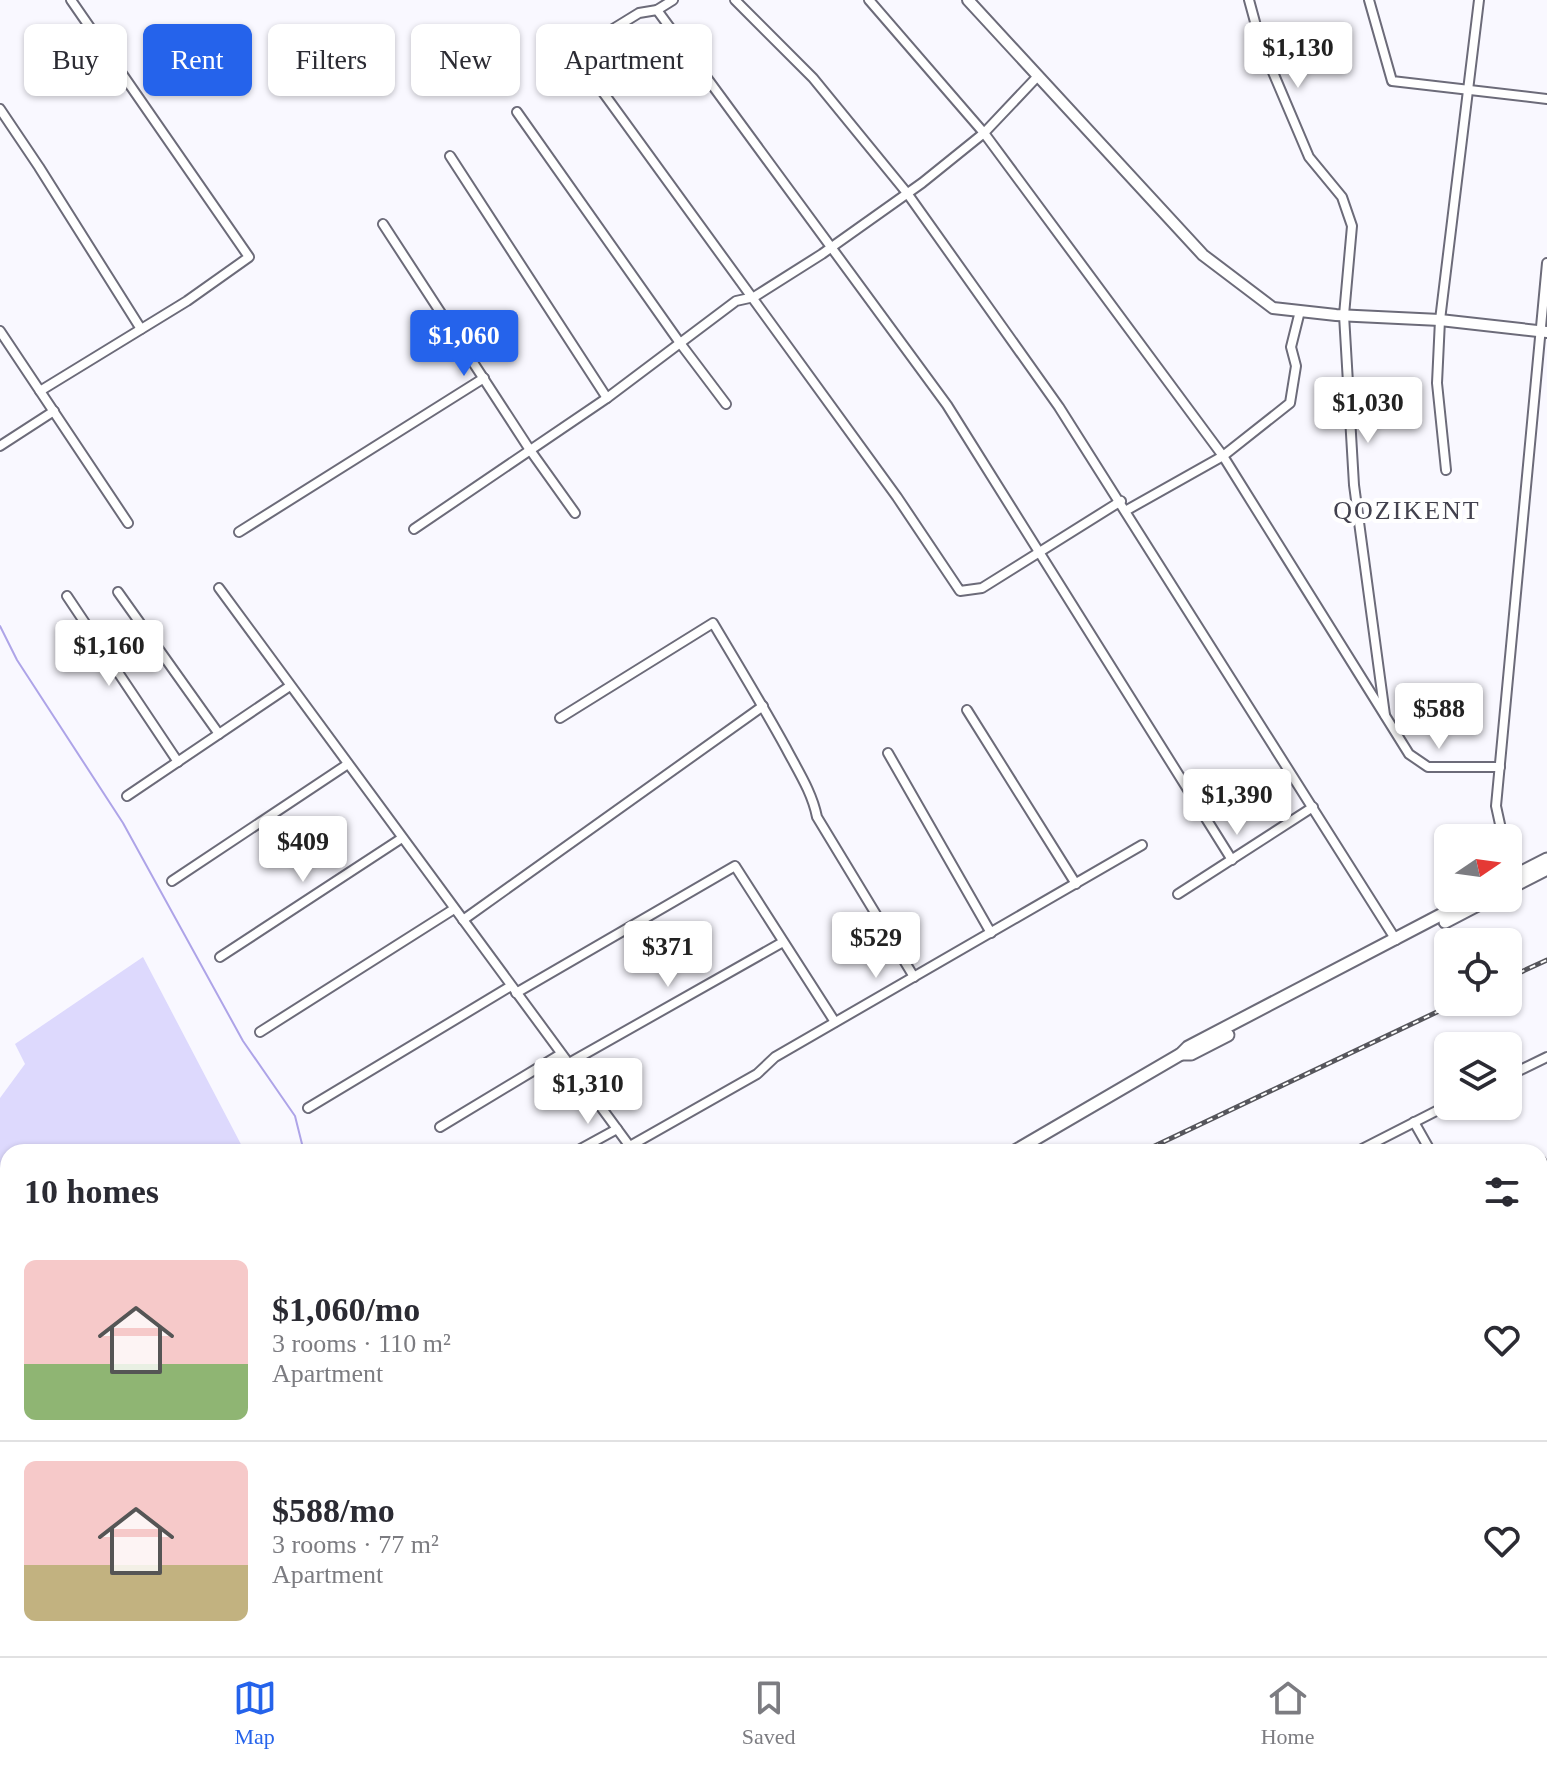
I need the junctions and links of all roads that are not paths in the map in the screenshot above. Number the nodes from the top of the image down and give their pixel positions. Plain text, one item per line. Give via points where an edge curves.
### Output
1 (71, 0) edge
2 (673, 0) edge
3 (735, 0) edge
4 (869, 0) edge
5 (968, 0) edge
6 (1249, 0) edge
7 (1369, 0) edge
8 (1479, 0) edge
9 (657, 10) junction
10 (621, 24) edge
11 (1037, 77) junction
12 (1469, 91) junction
13 (606, 96) edge
14 (1547, 99) edge
15 (0, 109) edge
16 (517, 112) dead end
17 (984, 133) junction
18 (450, 156) dead end
19 (907, 193) junction
20 (383, 224) dead end
21 (831, 248) junction
22 (1547, 263) edge
23 (754, 297) junction
24 (1300, 311) junction
25 (1344, 315) junction
26 (1440, 320) junction
27 (141, 329) junction
28 (1544, 331) edge
29 (0, 333) edge
30 (680, 343) junction
31 (484, 378) junction
32 (40, 391) junction
33 (607, 398) junction
34 (726, 404) dead end
35 (54, 411) junction
36 (0, 446) edge
37 (530, 450) junction
38 (1223, 456) junction
39 (1446, 470) dead end
40 (1121, 501) junction
41 (1127, 510) junction
42 (575, 513) dead end
43 (128, 523) dead end
44 (414, 529) dead end
45 (239, 532) dead end
46 (1039, 552) junction
47 (219, 588) dead end
48 (118, 592) dead end
49 (67, 596) dead end
50 (290, 686) junction
51 (763, 706) junction
52 (967, 710) dead end
53 (560, 718) dead end
54 (1386, 719) junction
55 (219, 734) junction
56 (888, 753) dead end
57 (178, 762) junction
58 (348, 764) junction
59 (1500, 767) junction
60 (127, 796) dead end
61 (1313, 807) junction
62 (1500, 824) edge
63 (402, 838) junction
64 (1142, 845) dead end
65 (1547, 859) edge
66 (1232, 860) junction
67 (1547, 869) edge
68 (1522, 872) edge
69 (172, 881) dead end
70 (1522, 882) edge
71 (1076, 884) junction
72 (1178, 894) dead end
73 (454, 909) junction
74 (1447, 912) edge
75 (1464, 912) edge
76 (463, 920) junction
77 (991, 933) junction
78 (1396, 940) junction
79 (783, 942) junction
80 (220, 957) dead end
81 (914, 977) junction
82 (514, 989) junction
83 (835, 1022) junction
84 (260, 1032) dead end
85 (561, 1054) junction
86 (1181, 1054) junction
87 (1547, 1057) edge
88 (569, 1063) junction
89 (1522, 1069) edge
90 (308, 1108) dead end
91 (1434, 1112) edge
92 (1414, 1122) junction
93 (440, 1127) dead end
94 (617, 1129) junction
95 (590, 1144) edge
96 (628, 1144) edge
97 (640, 1144) edge
98 (1027, 1144) edge
99 (1371, 1144) edge
100 (1426, 1144) edge

1 - 27 street via 249,257
2 - 9 street
3 - 19 street via 813,78
4 - 17 street
5 - 11 street
6 - 25 street via 1261,44 1309,157 1342,197 1352,226
7 - 12 street via 1392,81
8 - 12 street
9 - 10 street
9 - 21 street
11 - 17 street
11 - 24 street via 1203,255 1273,308
12 - 14 street
12 - 26 street
13 - 23 street
15 - 27 street
16 - 30 street
17 - 19 street
17 - 38 street
18 - 33 street
19 - 21 street
19 - 40 street
20 - 31 street
21 - 23 street
21 - 46 street via 947,405
22 - 28 street
23 - 30 street via 736,301
23 - 46 street via 960,591 982,588
24 - 25 street
24 - 38 street via 1291,347 1296,366 1290,403
25 - 26 street
25 - 54 street via 1354,485
26 - 28 street
26 - 39 street via 1437,383
27 - 32 street
28 - 59 street
29 - 32 street
30 - 33 street
30 - 34 street
31 - 37 street
31 - 45 street
32 - 35 street
33 - 37 street
35 - 36 street
35 - 43 street
37 - 42 street
37 - 44 street
38 - 41 street
38 - 54 street
40 - 41 street
40 - 46 street
41 - 61 street
46 - 66 street
47 - 50 street
48 - 55 street
49 - 57 street
50 - 55 street
50 - 58 street
51 - 53 street via 713,623
51 - 76 street
51 - 81 street via 807,786 817,817
52 - 71 street
54 - 59 street via 1409,754 1428,767
55 - 57 street
56 - 77 street
57 - 60 street
58 - 63 street
58 - 69 street
59 - 62 street
61 - 66 street
61 - 78 street
63 - 73 street
63 - 80 street
64 - 71 street
65 - 68 main road
66 - 72 street
67 - 70 main road
71 - 77 street
73 - 76 street
73 - 84 street
74 - 78 main road
75 - 86 main road via 1191,1054
76 - 82 street
77 - 81 street
78 - 86 main road
79 - 82 street via 735,866
79 - 83 street
79 - 88 street
81 - 83 street
82 - 85 street
82 - 90 street
83 - 97 street
85 - 88 street
85 - 93 street
86 - 98 main road
87 - 89 street
88 - 94 street
91 - 92 street
92 - 99 street
92 - 100 street
94 - 95 street
94 - 96 street

